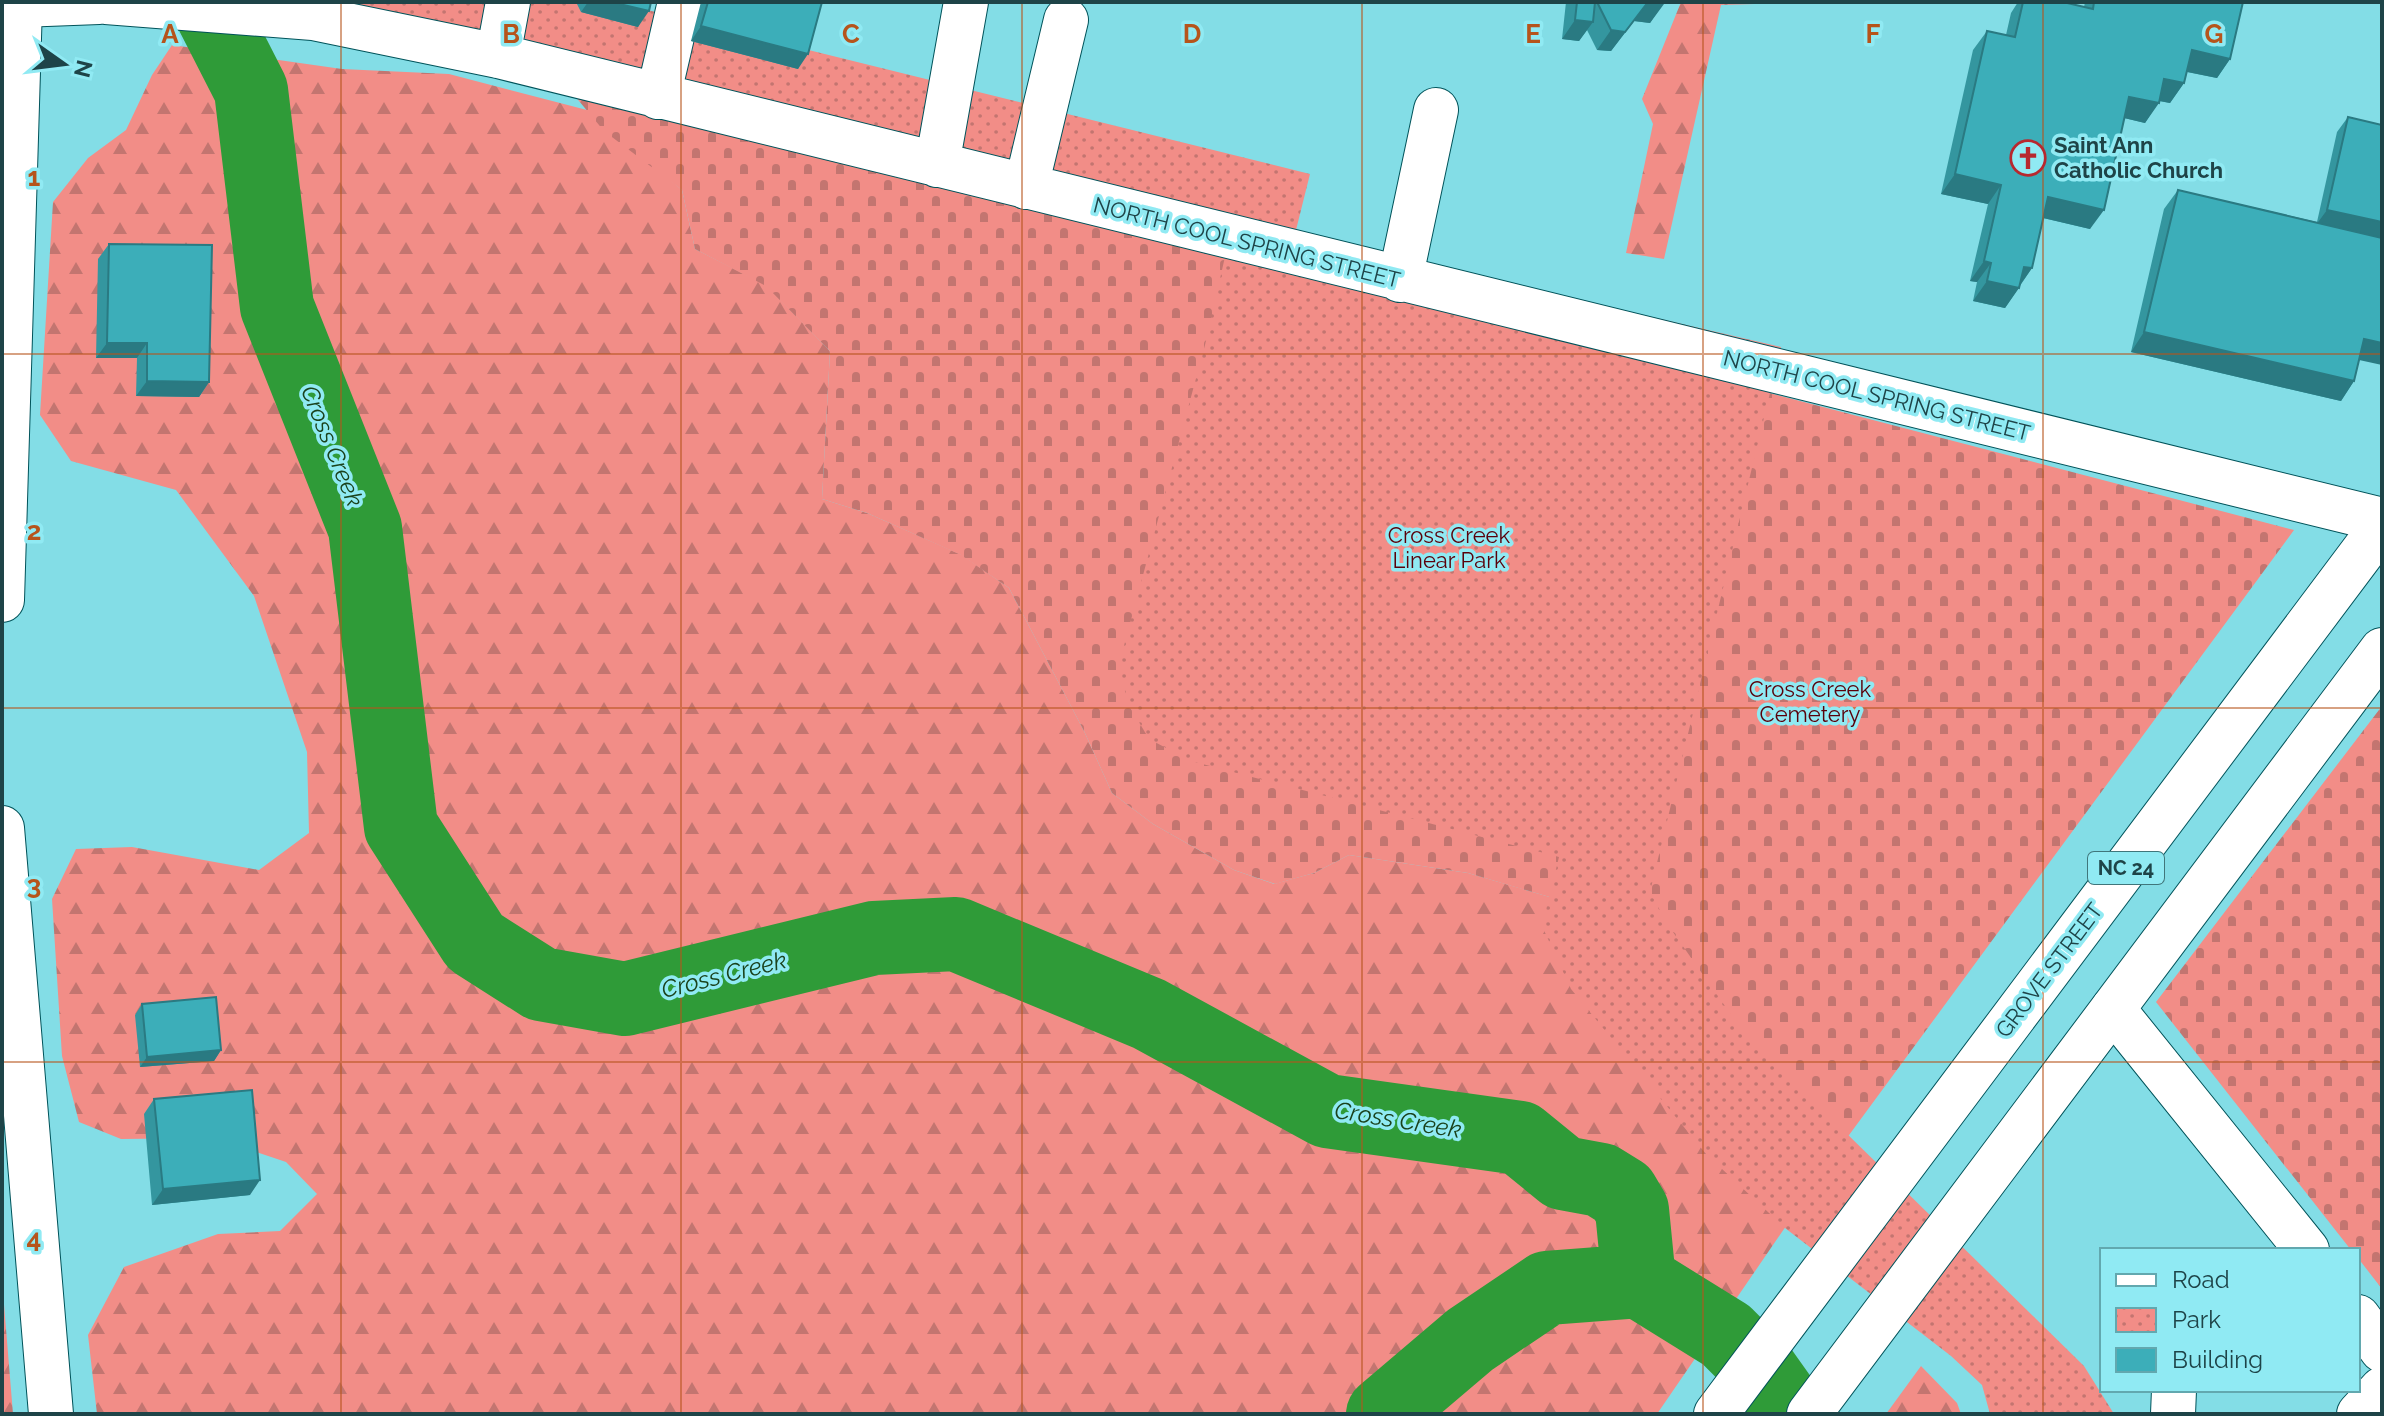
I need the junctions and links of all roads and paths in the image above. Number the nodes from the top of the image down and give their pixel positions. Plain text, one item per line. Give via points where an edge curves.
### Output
1 (99, 2) edge
2 (106, 2) edge
3 (508, 2) edge
4 (680, 2) edge
5 (966, 2) edge
6 (18, 4) edge
7 (1066, 20) dead end
8 (498, 56) junction
9 (658, 97) junction
10 (1436, 110) dead end
11 (937, 165) junction
12 (1026, 187) junction
13 (1400, 280) junction
14 (2382, 523) edge
15 (2, 600) edge
16 (2382, 650) edge
17 (2, 828) edge
18 (2113, 1009) junction
19 (2305, 1248) edge
20 (2360, 1320) edge
21 (2382, 1350) edge
22 (2382, 1389) edge
23 (2174, 1392) edge
24 (51, 1414) edge
25 (1716, 1414) edge
26 (1809, 1414) edge
27 (2173, 1414) edge
28 (2359, 1414) edge

1 - 6 street
2 - 8 street, NORTH COOL SPRING STREET via 313,18
3 - 8 street
4 - 9 street
5 - 11 street
6 - 15 street
7 - 12 street
8 - 9 street, NORTH COOL SPRING STREET
9 - 11 street, NORTH COOL SPRING STREET
10 - 13 street
11 - 12 street, NORTH COOL SPRING STREET
12 - 13 street, NORTH COOL SPRING STREET
13 - 14 street, NORTH COOL SPRING STREET
14 - 25 street, GROVE STREET / NC 24
16 - 18 street
17 - 24 street
18 - 19 street
18 - 26 street
20 - 21 street
22 - 28 street
23 - 27 street

